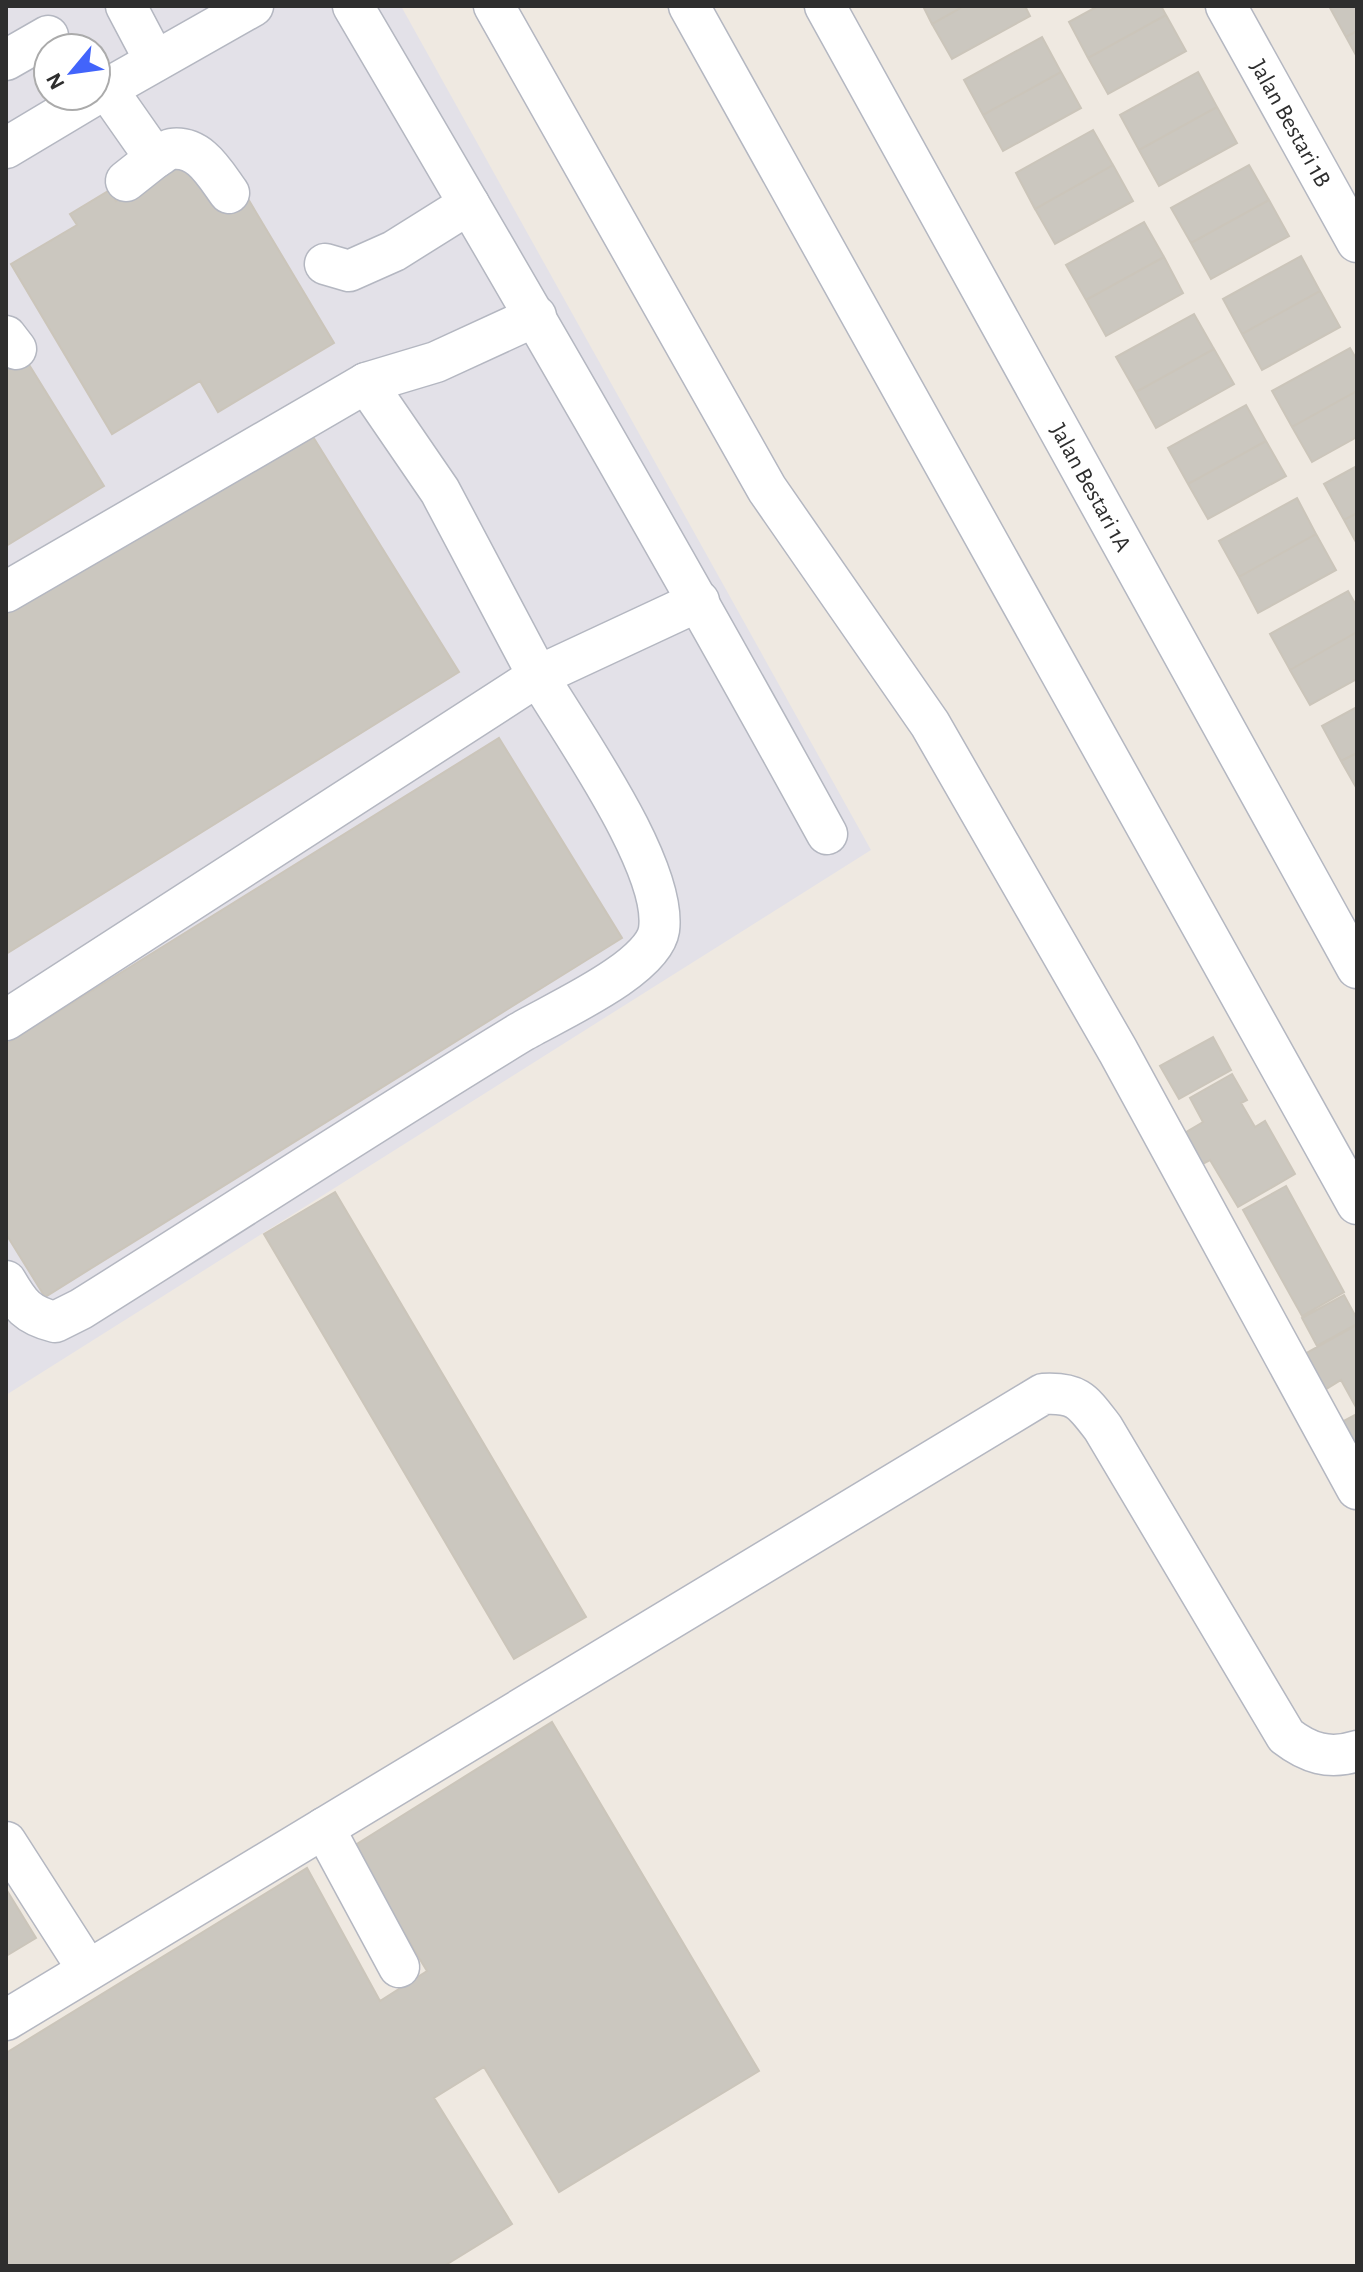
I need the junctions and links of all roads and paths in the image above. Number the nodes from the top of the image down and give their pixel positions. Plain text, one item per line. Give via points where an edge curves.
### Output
1 (126, 6) edge
2 (253, 6) edge
3 (353, 6) edge
4 (494, 6) edge
5 (689, 6) edge
6 (825, 6) edge
7 (1226, 6) edge
8 (32, 45) edge
9 (6, 60) edge
10 (155, 61) junction
11 (112, 86) edge
12 (64, 112) edge
13 (109, 112) edge
14 (8, 142) edge
15 (229, 193) dead end
16 (469, 204) junction
17 (1357, 242) edge
18 (325, 264) dead end
19 (536, 316) junction
20 (366, 383) junction
21 (6, 592) edge
22 (699, 601) junction
23 (538, 676) junction
24 (827, 834) dead end
25 (1357, 968) edge
26 (6, 1020) edge
27 (1355, 1197) edge
28 (6, 1281) edge
29 (1357, 1489) edge
30 (1357, 1751) edge
31 (324, 1828) junction
32 (6, 1842) edge
33 (399, 1967) dead end
34 (88, 1970) junction
35 (6, 2020) edge

1 - 10 street
2 - 10 street
3 - 16 street
4 - 29 street via 767,489 930,724 1118,1051
5 - 27 street
6 - 25 street, Jalan Bestari 1A
7 - 17 street, Jalan Bestari 1B
8 - 9 street
10 - 11 street
12 - 14 street
13 - 15 street via 140,170 171,149 193,152 208,163
16 - 18 street via 394,251 349,271
16 - 19 street
19 - 20 street via 436,362
19 - 22 street
20 - 21 street
20 - 23 street via 440,491
22 - 23 street
22 - 24 street
23 - 26 street
23 - 28 street via 638,841 652,883 659,933 634,967 81,1309 55,1322 36,1317 19,1303
30 - 31 street via 1323,1755 1286,1736 1103,1428 1085,1404 1064,1393 1043,1394
31 - 33 street
31 - 34 street
32 - 34 street
34 - 35 street

